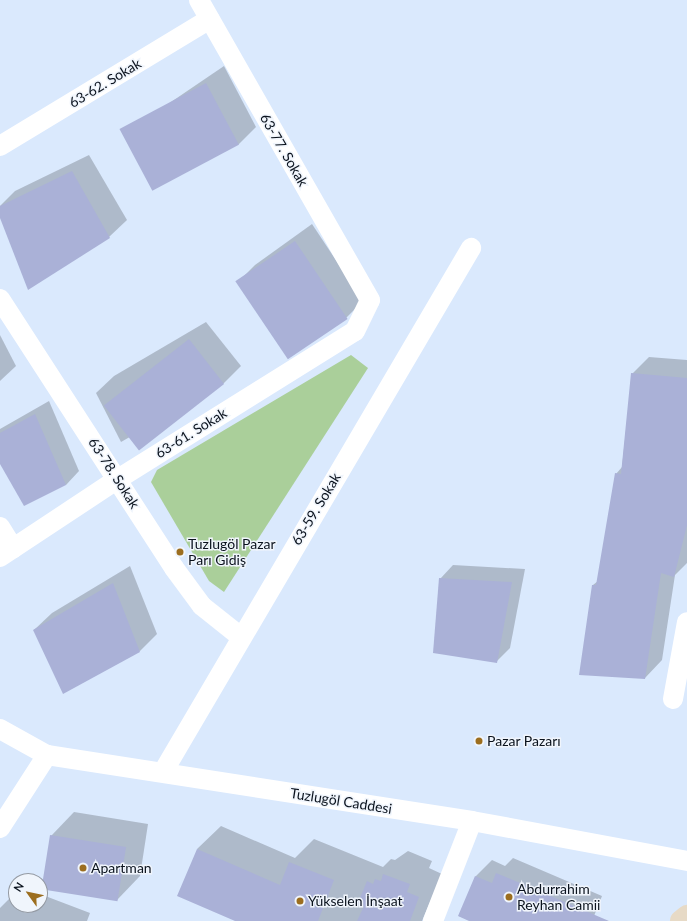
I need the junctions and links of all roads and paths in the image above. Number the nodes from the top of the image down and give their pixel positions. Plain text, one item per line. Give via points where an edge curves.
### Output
1 (199, 0) edge
2 (210, 19) junction
3 (0, 146) edge
4 (471, 248) dead end
5 (0, 298) edge
6 (370, 300) joint
7 (118, 479) junction
8 (0, 527) edge
9 (6, 552) edge
10 (687, 622) edge
11 (241, 637) junction
12 (673, 699) dead end
13 (0, 729) edge
14 (47, 755) junction
15 (163, 772) junction
16 (472, 822) junction
17 (0, 828) edge
18 (687, 861) edge
19 (687, 916) edge
20 (433, 921) edge
21 (682, 921) edge

1 - 2 street, 63-77. Sokak
2 - 3 street, 63-62. Sokak
2 - 6 street, 63-77. Sokak
4 - 11 street, 63-59. Sokak
5 - 7 street, 63-78. Sokak
6 - 7 street, 63-61. Sokak via 355,331
7 - 9 street, 63-61. Sokak
7 - 11 street, 63-78. Sokak via 174,568 202,606
8 - 9 street
10 - 12 street
11 - 15 street, 63-59. Sokak
13 - 14 street, Tuzlugöl Caddesi
14 - 15 street, Tuzlugöl Caddesi
14 - 17 street
15 - 16 street, Tuzlugöl Caddesi
16 - 18 street, Tuzlugöl Caddesi
16 - 20 street
19 - 21 street

